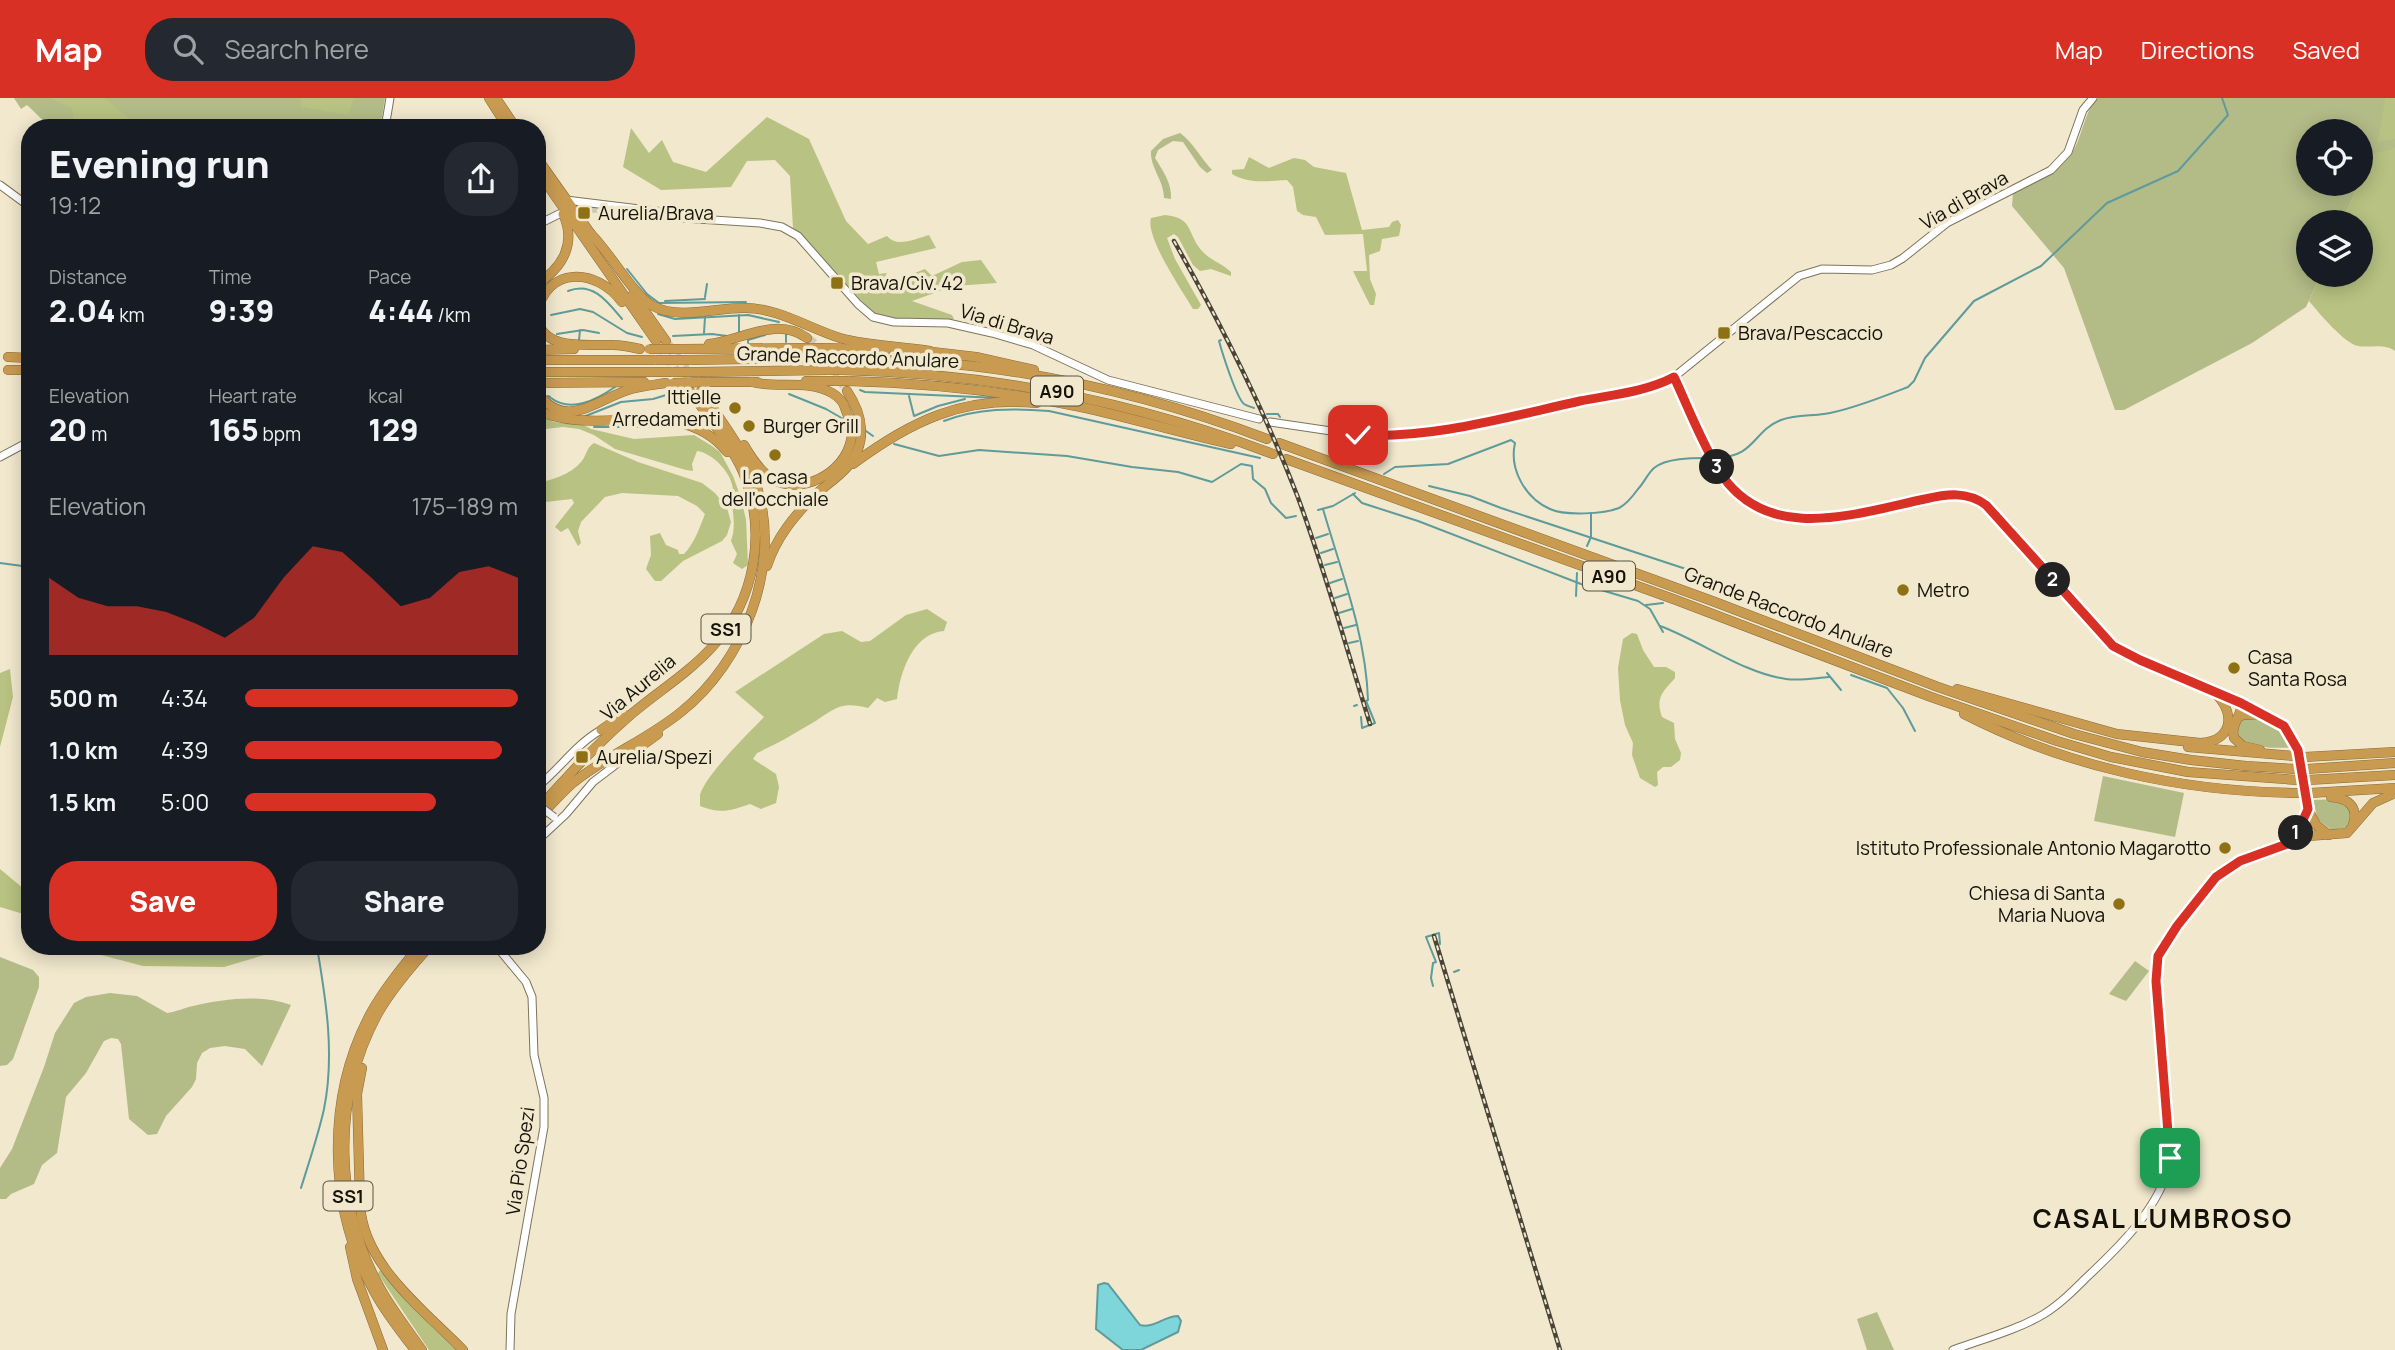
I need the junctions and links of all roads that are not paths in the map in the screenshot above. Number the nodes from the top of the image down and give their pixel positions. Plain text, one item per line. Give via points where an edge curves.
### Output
1 (390, 98) edge
2 (489, 98) edge
3 (2093, 98) edge
4 (498, 100) edge
5 (386, 119) edge
6 (502, 119) edge
7 (510, 119) edge
8 (546, 171) edge
9 (546, 183) edge
10 (0, 185) edge
11 (546, 185) edge
12 (21, 200) edge
13 (566, 200) junction
14 (559, 214) tunnel mouth
15 (546, 220) edge
16 (590, 233) junction
17 (546, 278) edge
18 (546, 294) edge
19 (546, 334) edge
20 (807, 338) tunnel mouth
21 (666, 341) tunnel mouth
22 (649, 343) junction
23 (546, 349) edge
24 (686, 349) junction
25 (930, 351) junction
26 (8, 357) dead end
27 (21, 358) edge
28 (546, 360) edge
29 (8, 370) dead end
30 (21, 370) edge
31 (546, 372) edge
32 (1674, 377) junction
33 (752, 382) junction
34 (546, 383) edge
35 (669, 383) junction
36 (1080, 384) junction
37 (847, 386) junction
38 (690, 391) tunnel mouth
39 (701, 391) tunnel mouth
40 (546, 400) edge
41 (712, 406) junction
42 (1081, 407) junction
43 (546, 413) edge
44 (854, 414) junction
45 (1259, 419) dead end
46 (1270, 422) dead end
47 (857, 436) junction
48 (1267, 439) dead end
49 (1279, 443) dead end
50 (21, 446) edge
51 (0, 457) edge
52 (1286, 459) dead end
53 (846, 469) junction
54 (755, 536) junction
55 (752, 608) junction
56 (1923, 681) junction
57 (2208, 688) junction
58 (1931, 697) junction
59 (647, 701) junction
60 (2241, 703) junction
61 (2262, 714) junction
62 (2233, 718) junction
63 (668, 722) junction
64 (601, 730) joint
65 (2117, 734) junction
66 (2395, 752) edge
67 (2299, 753) junction
68 (618, 763) joint
69 (2395, 763) edge
70 (2296, 769) dead end
71 (2307, 769) dead end
72 (2395, 775) edge
73 (546, 780) edge
74 (2298, 780) dead end
75 (2308, 780) dead end
76 (2395, 788) edge
77 (2395, 793) edge
78 (2305, 798) junction
79 (546, 800) edge
80 (546, 811) edge
81 (546, 811) edge
82 (556, 819) junction
83 (2351, 830) junction
84 (546, 831) edge
85 (2329, 835) junction
86 (2309, 836) junction
87 (2287, 844) junction
88 (412, 955) edge
89 (422, 955) edge
90 (504, 955) edge
91 (371, 1028) junction
92 (345, 1214) junction
93 (509, 1334) junction
94 (383, 1350) edge
95 (415, 1350) edge
96 (422, 1350) edge
97 (463, 1350) edge
98 (503, 1350) edge
99 (510, 1350) edge
100 (1954, 1350) edge

1 - 5 street
2 - 6 highway
3 - 32 street, Via di Brava via 2083,110 2070,149 2053,168 1943,225 1891,265 1801,274
4 - 7 highway
8 - 13 highway
9 - 22 highway via 637,314
10 - 12 street
11 - 17 highway via 564,215 569,239 563,261
13 - 16 highway
13 - 45 street, Via di Brava via 790,230 873,317 948,323 992,333 1046,351 1097,377
14 - 15 street
16 - 21 highway
16 - 25 highway via 639,294 658,308 681,312 752,308 843,339
18 - 22 highway via 566,278 596,280 608,287
19 - 22 highway via 566,344
20 - 24 highway via 790,328 774,328
22 - 23 highway
22 - 24 highway, bridge
24 - 25 highway, bridge
25 - 36 highway via 1007,363
26 - 27 highway
28 - 36 highway, Grande Raccordo Anulare / A90, bridge via 909,361
29 - 30 highway
31 - 42 highway, Grande Raccordo Anulare / A90, bridge via 841,370 957,376 1034,387 1152,414 1269,453
32 - 46 street, Via di Brava via 1630,391 1416,434 1351,434
32 - 57 street via 1716,464 1747,499 1771,512 1800,519 1836,517 1949,495 1972,496 1986,505 2113,646
33 - 35 highway, bridge
33 - 37 highway, bridge via 836,381
33 - 44 highway via 823,388 838,396
34 - 35 highway
35 - 40 highway via 625,391 575,412
36 - 48 highway, Grande Raccordo Anulare / A90 via 1128,394
37 - 42 highway via 902,383 966,388
37 - 44 highway
38 - 54 highway, Via Aurelia / SS1 via 739,464 753,505
39 - 41 highway, Via Aurelia / SS1
41 - 47 highway via 762,470 784,484 808,484 829,472
41 - 55 highway, Via Aurelia / SS1 via 744,456 761,501 764,554
42 - 53 highway via 1023,402 958,408 903,430
43 - 54 highway via 568,420 672,422 705,432 734,463
44 - 47 highway
47 - 53 highway via 855,456
49 - 56 highway, Grande Raccordo Anulare / A90
50 - 51 street
52 - 58 highway, Grande Raccordo Anulare / A90
53 - 55 highway via 778,538
54 - 59 highway, Via Aurelia / SS1 via 750,581 733,618 701,658
55 - 63 highway, Via Aurelia / SS1 via 740,639 716,677
56 - 65 highway
56 - 70 highway, Grande Raccordo Anulare / A90 via 2060,730 2142,752 2207,763
57 - 60 street
57 - 62 highway
58 - 74 highway, Grande Raccordo Anulare / A90 via 2130,761 2207,775
58 - 78 highway via 2051,752 2152,779
59 - 64 highway
59 - 79 highway, Via Aurelia / SS1 via 598,744
60 - 61 street
60 - 62 highway via 2242,710
61 - 62 highway
61 - 67 street via 2284,726
62 - 65 highway via 2223,733 2208,742
62 - 67 highway via 2232,734 2240,744
63 - 68 highway
63 - 80 highway, Via Aurelia / SS1 via 576,781
64 - 73 street, Via Aurelia
65 - 67 highway via 2205,750
66 - 67 highway via 2354,756
67 - 78 street, bridge
68 - 82 street
69 - 71 highway
72 - 75 highway
76 - 78 highway
77 - 83 highway via 2373,803
78 - 83 highway via 2334,797 2350,803 2356,816
78 - 85 highway via 2316,825
78 - 86 street
78 - 87 street via 2299,829
81 - 82 street, bridge
82 - 84 street
83 - 85 highway
85 - 86 highway
86 - 87 street
87 - 100 street via 2221,873 2158,956 2170,1158 2164,1181 2144,1214 2116,1250 2049,1310
88 - 92 highway, SS1 via 371,1012 347,1077 338,1141
89 - 91 highway, SS1
90 - 93 street, Via Pio Spezi via 531,994 534,1058 545,1104
91 - 96 highway, SS1 via 346,1116 348,1198 361,1246 379,1287
91 - 97 highway via 358,1094 362,1223 373,1252 389,1275
92 - 94 highway via 357,1279
92 - 95 highway, SS1 via 374,1293
93 - 98 street
93 - 99 street, Via Pio Spezi

